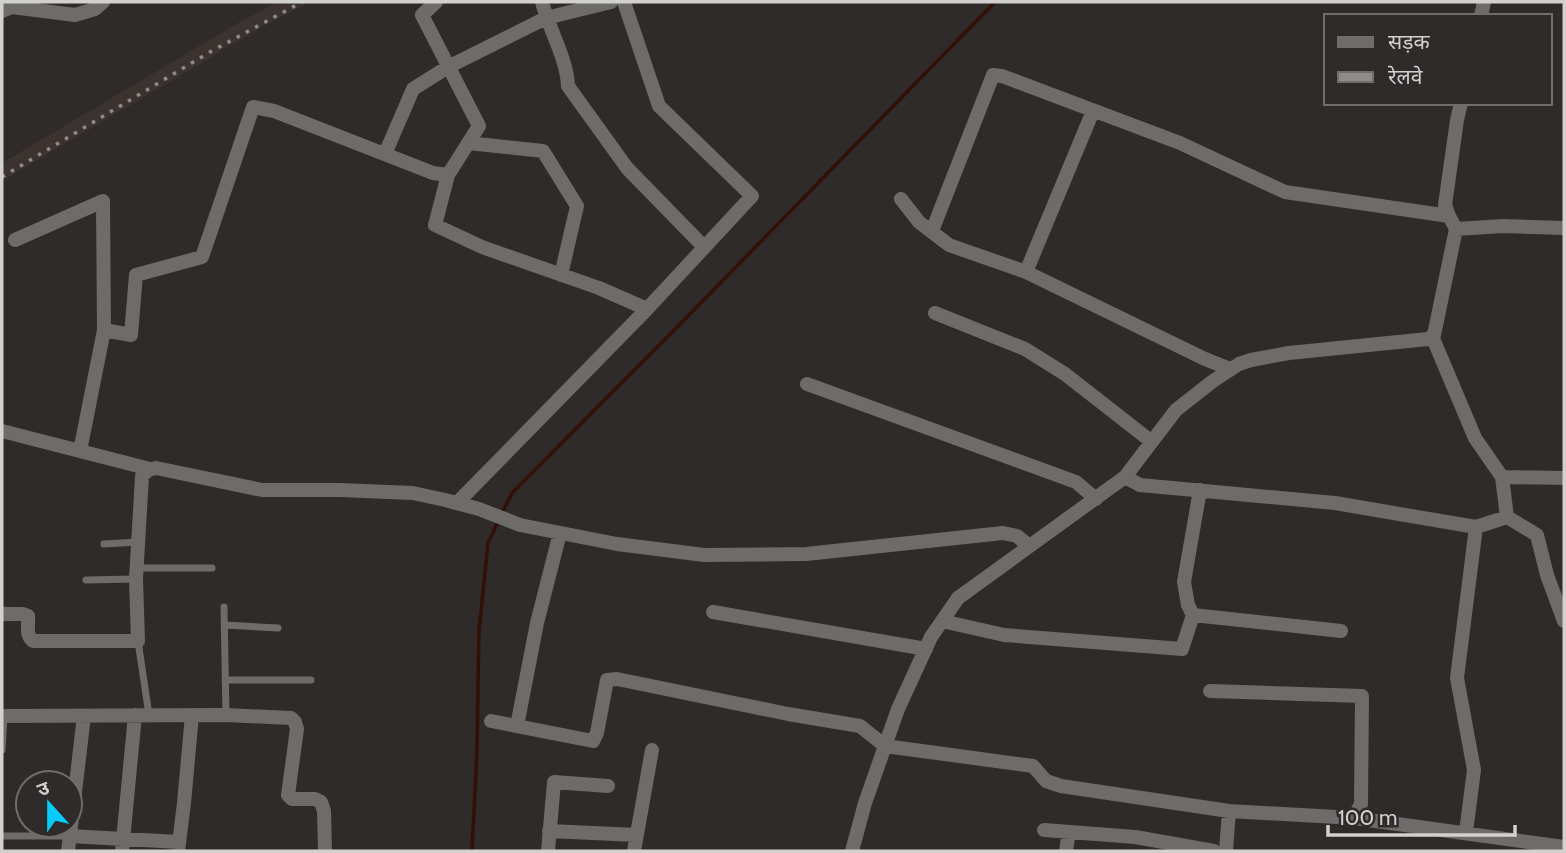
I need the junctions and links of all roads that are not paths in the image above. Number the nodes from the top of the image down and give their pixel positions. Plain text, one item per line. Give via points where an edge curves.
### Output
1 (103, 2) edge
2 (436, 2) edge
3 (542, 2) edge
4 (611, 2) edge
5 (624, 2) edge
6 (2, 11) edge
7 (546, 18) junction
8 (448, 67) junction
9 (1461, 105) edge
10 (1093, 111) junction
11 (468, 143) junction
12 (385, 154) junction
13 (448, 175) junction
14 (901, 199) dead end
15 (1452, 223) junction
16 (1564, 228) edge
17 (932, 231) junction
18 (15, 240) dead end
19 (704, 247) junction
20 (1026, 272) junction
21 (561, 275) junction
22 (647, 309) junction
23 (935, 313) dead end
24 (104, 330) junction
25 (1432, 336) junction
26 (1230, 369) junction
27 (807, 384) dead end
28 (2, 431) edge
29 (1152, 442) junction
30 (80, 451) junction
31 (150, 470) junction
32 (1125, 477) junction
33 (1502, 477) junction
34 (1564, 478) edge
35 (1200, 490) junction
36 (1096, 499) junction
37 (457, 503) junction
38 (1507, 517) junction
39 (1476, 527) junction
40 (559, 533) junction
41 (138, 542) junction
42 (104, 544) dead end
43 (1030, 546) junction
44 (212, 568) dead end
45 (137, 574) junction
46 (86, 580) dead end
47 (224, 607) dead end
48 (713, 612) dead end
49 (2, 614) edge
50 (1193, 615) junction
51 (942, 621) junction
52 (1564, 621) edge
53 (225, 625) junction
54 (278, 628) dead end
55 (1341, 631) dead end
56 (138, 641) junction
57 (926, 649) junction
58 (225, 680) junction
59 (311, 680) dead end
60 (1210, 691) dead end
61 (142, 715) junction
62 (192, 715) junction
63 (226, 715) junction
64 (3, 716) edge
65 (84, 716) junction
66 (491, 721) dead end
67 (517, 726) junction
68 (885, 746) junction
69 (2, 750) edge
70 (652, 750) dead end
71 (77, 769) edge
72 (608, 786) dead end
73 (1229, 811) junction
74 (1354, 817) junction
75 (1044, 830) dead end
76 (549, 831) junction
77 (1069, 832) junction
78 (1466, 832) junction
79 (637, 835) junction
80 (84, 839) edge
81 (122, 845) edge
82 (179, 847) edge
83 (1564, 847) edge
84 (325, 851) edge
85 (548, 851) edge
86 (634, 851) edge
87 (852, 851) edge
88 (1066, 851) edge
89 (1214, 851) edge
90 (1226, 851) edge

1 - 6 street via 75,15 12,7
2 - 8 street via 422,15
3 - 7 street
4 - 7 street
5 - 19 street via 659,106 752,196
7 - 8 street
7 - 19 street via 568,74 568,86 627,168
8 - 11 street via 479,126
8 - 12 street via 413,89
9 - 15 street via 1445,205
10 - 15 street via 1180,143 1286,192
10 - 17 street via 993,75
10 - 20 street
11 - 13 street
11 - 21 street via 543,151 577,206
12 - 13 street
12 - 24 street via 253,107 202,257 136,275 131,335
13 - 21 street via 435,225
14 - 17 street
15 - 16 street
15 - 25 street
17 - 20 street via 949,245
18 - 24 street via 103,201
19 - 22 street
20 - 26 street
21 - 22 street
22 - 37 street
23 - 29 street via 1025,349
24 - 30 street
25 - 26 street via 1251,359
25 - 33 street via 1475,438
26 - 29 street via 1176,411
27 - 36 street via 1076,482
28 - 30 street
29 - 32 street
30 - 31 street
31 - 37 street via 262,490 413,493
31 - 41 street via 142,476
32 - 35 street via 1140,485
32 - 36 street
33 - 34 street
33 - 38 street
35 - 39 street via 1335,503
35 - 50 street via 1184,582
36 - 43 street
37 - 40 street
38 - 39 street
38 - 52 street via 1537,534
39 - 78 street via 1457,678 1474,770
40 - 43 street via 704,555 806,554 1003,533
40 - 67 street
41 - 42 lane
41 - 45 street
43 - 51 street via 958,598
44 - 45 lane
45 - 46 lane
45 - 56 street
47 - 53 lane
48 - 57 street
49 - 56 street via 27,615 33,641
50 - 51 street via 1182,649 1004,635
50 - 55 street
51 - 57 street
53 - 54 lane
53 - 58 lane
56 - 61 lane
57 - 68 street
58 - 59 lane
58 - 63 lane
60 - 74 street via 1362,696 1361,804
61 - 62 street
61 - 65 street
61 - 81 street
62 - 63 street
62 - 82 street
63 - 84 street via 294,719 297,731 288,795 321,802
64 - 65 street
64 - 69 lane
65 - 71 street
66 - 67 street
67 - 68 street via 593,741 607,680 617,679 860,726
68 - 73 street via 1033,766 1046,782 1061,786
68 - 87 street
70 - 79 street
72 - 76 street via 554,782
73 - 74 street
73 - 90 street
74 - 78 street
75 - 77 street
76 - 79 street
76 - 85 street
77 - 88 street
77 - 89 street via 1135,837
78 - 83 street
79 - 86 street
80 - 81 street
81 - 82 street

